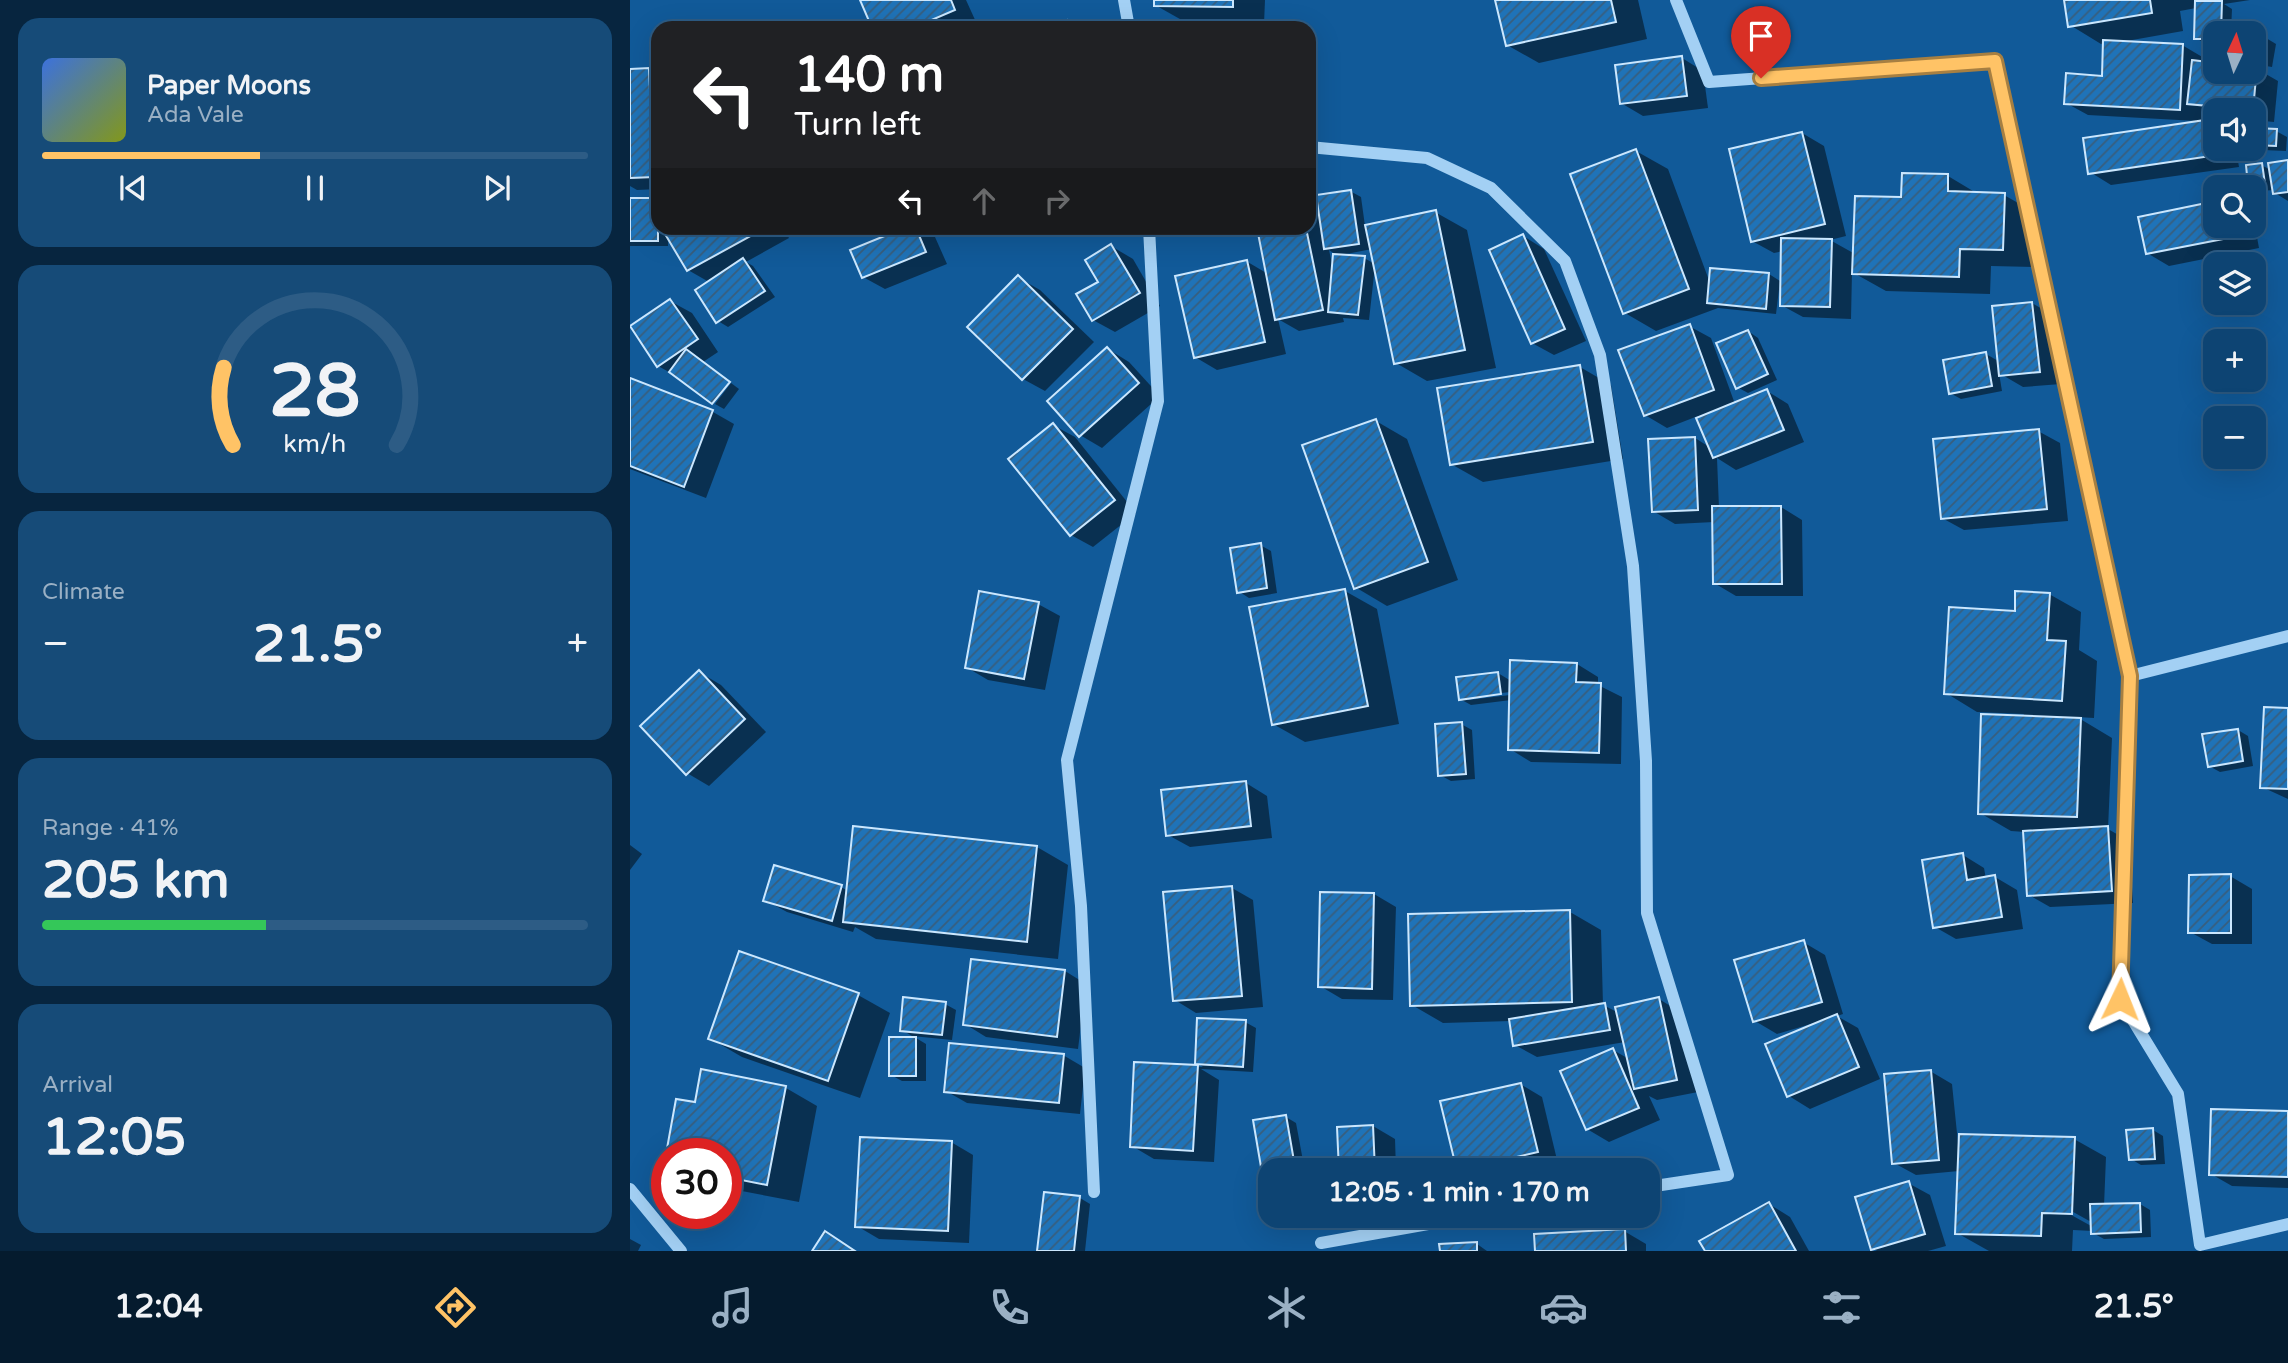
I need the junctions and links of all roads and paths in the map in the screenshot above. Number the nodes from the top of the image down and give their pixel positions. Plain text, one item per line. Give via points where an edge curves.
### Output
1 (1124, 0) edge
2 (1676, 0) edge
3 (1128, 21) edge
4 (1316, 148) edge
5 (1149, 235) edge
6 (2288, 636) edge
7 (2130, 676) junction
8 (1660, 1185) edge
9 (630, 1189) edge
10 (1094, 1192) dead end
11 (2288, 1224) edge
12 (1405, 1228) edge
13 (1321, 1243) dead end
14 (681, 1251) edge

1 - 3 street
2 - 7 street via 1709,82 1995,61
4 - 8 street via 1427,158 1492,188 1564,261 1600,355 1633,566 1646,761 1647,913 1728,1175
5 - 10 street via 1158,401 1067,760 1081,905
6 - 7 street
7 - 11 street via 2120,999 2178,1094 2200,1245
9 - 14 street
12 - 13 street

